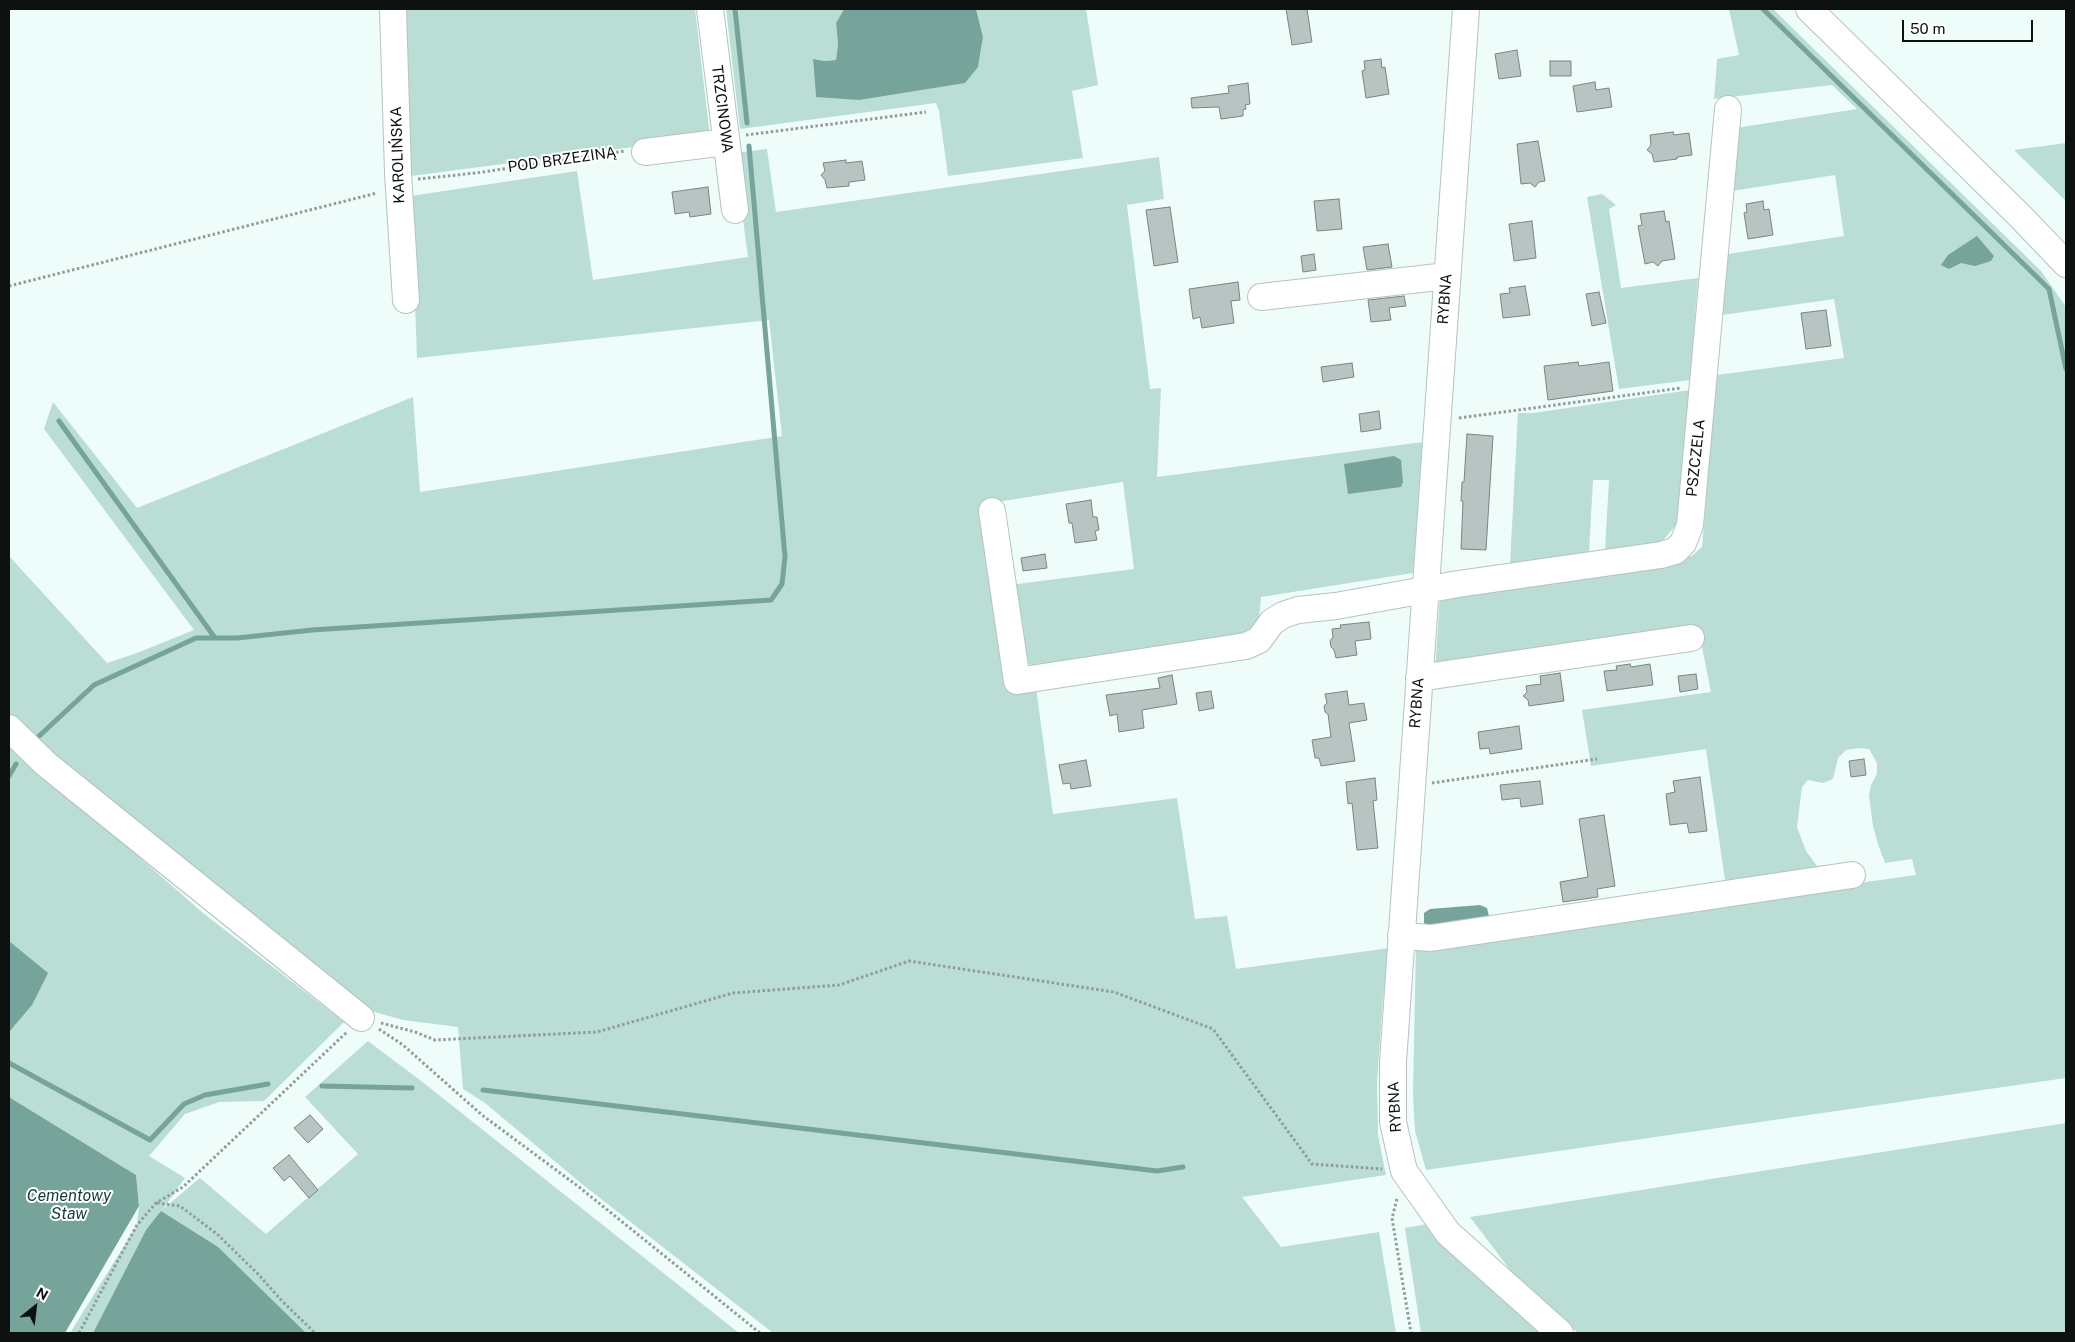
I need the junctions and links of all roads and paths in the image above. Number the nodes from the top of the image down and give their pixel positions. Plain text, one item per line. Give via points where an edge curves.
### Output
1 (393, 9) edge
2 (710, 9) edge
3 (1466, 9) edge
4 (1809, 9) edge
5 (1728, 109) dead end
6 (926, 112) dead end
7 (726, 140) junction
8 (645, 152) joint
9 (398, 182) junction
10 (735, 210) dead end
11 (2066, 264) edge
12 (1447, 276) junction
13 (9, 286) edge
14 (1261, 297) dead end
15 (406, 300) dead end
16 (1704, 384) junction
17 (1438, 420) junction
18 (992, 511) dead end
19 (1425, 589) junction
20 (1691, 638) dead end
21 (1419, 678) junction
22 (9, 728) edge
23 (1597, 759) dead end
24 (1412, 786) junction
25 (1852, 875) dead end
26 (1402, 936) junction
27 (361, 1018) junction
28 (1404, 1171) junction
29 (156, 1203) junction
30 (79, 1333) edge
31 (315, 1333) edge
32 (760, 1333) edge
33 (1412, 1333) edge
34 (1560, 1333) edge

1 - 9 street, KAROLIŃSKA
2 - 7 street, TRZCINOWA
3 - 12 street, RYBNA
4 - 11 street
5 - 16 street, PSZCZELA
6 - 7 path
7 - 8 street
7 - 10 street, TRZCINOWA
8 - 9 path, POD BRZEZINĄ via 632,150
9 - 13 path via 379,193
9 - 15 street, KAROLIŃSKA
12 - 14 street
12 - 17 street, RYBNA
16 - 17 path
16 - 19 street, PSZCZELA via 1690,525 1683,543 1675,551
17 - 19 street, RYBNA
18 - 19 street via 1017,681 1246,646 1259,640 1272,622 1298,610
19 - 21 street, RYBNA
20 - 21 street
21 - 24 street, RYBNA
22 - 27 street via 46,764
23 - 24 path
24 - 26 street, RYBNA
25 - 26 street via 1431,938
26 - 28 street, RYBNA via 1392,1122
27 - 28 path via 435,1040 597,1032 734,993 839,985 909,961 1114,992 1212,1029 1312,1164
27 - 29 path via 183,1187
27 - 32 path via 403,1045 482,1115
28 - 33 path via 1392,1218
28 - 34 street, RYBNA via 1448,1233
29 - 30 path via 137,1224
29 - 31 path via 180,1206 216,1234

